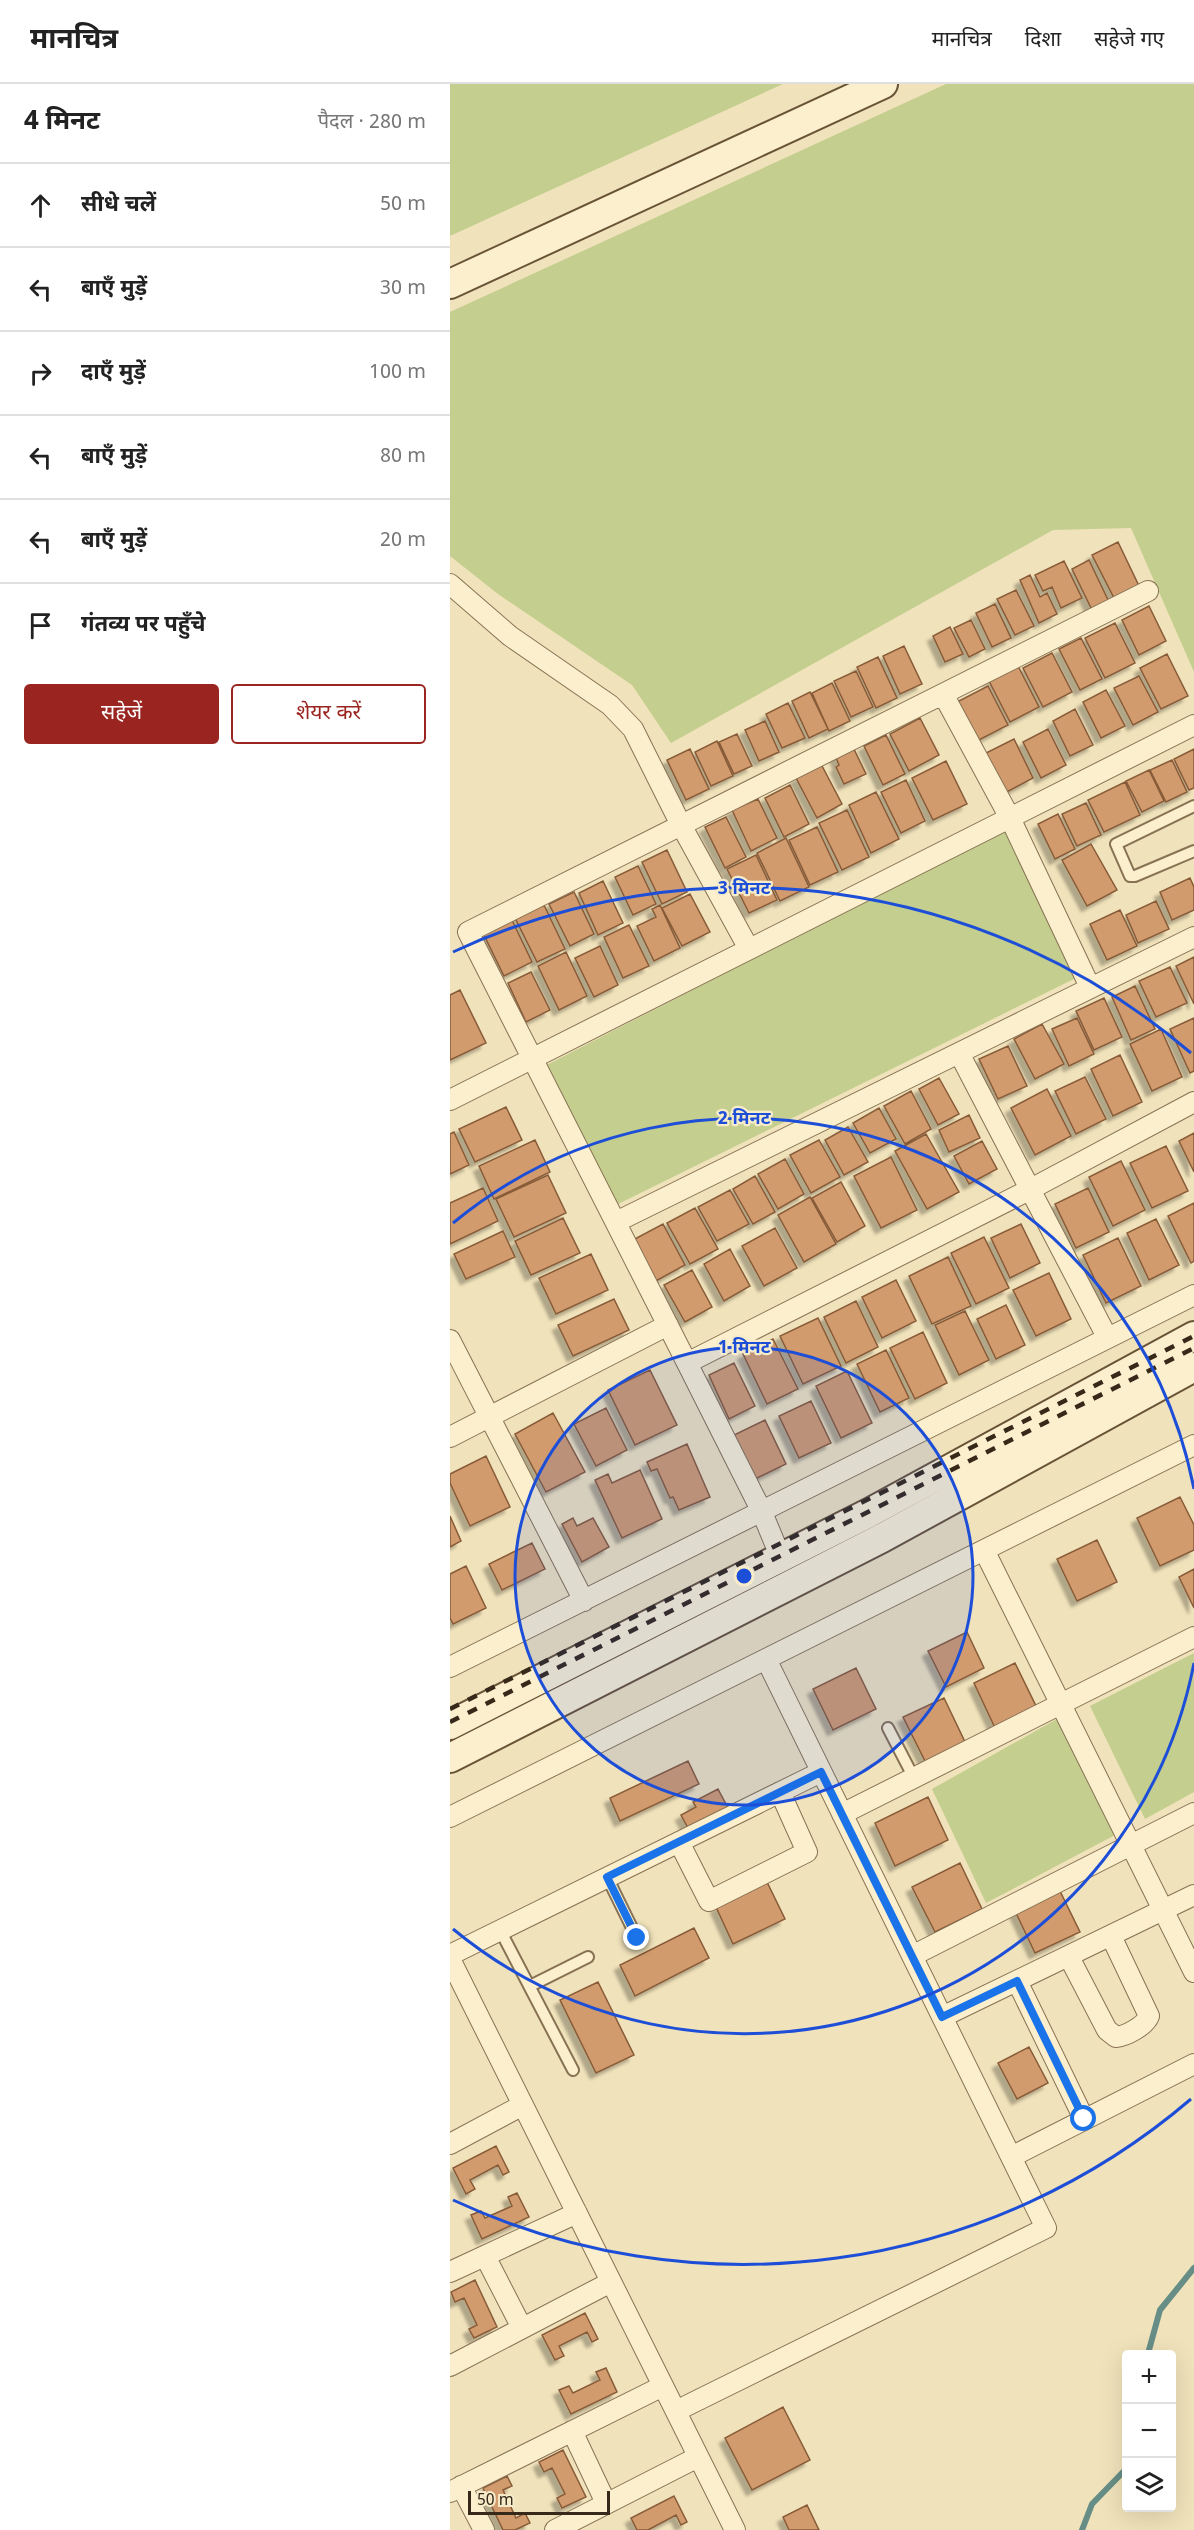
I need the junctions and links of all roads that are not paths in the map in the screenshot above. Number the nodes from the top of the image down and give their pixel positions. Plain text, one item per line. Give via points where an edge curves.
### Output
1 (884, 84) edge
2 (450, 284) edge
3 (450, 584) edge
4 (1148, 591) dead end
5 (943, 694) junction
6 (1194, 725) edge
7 (1194, 806) edge
8 (1010, 818) junction
9 (681, 825) junction
10 (1194, 851) edge
11 (1194, 937) edge
12 (749, 949) junction
13 (1090, 987) junction
14 (959, 1053) junction
15 (532, 1057) junction
16 (450, 1100) edge
17 (1194, 1102) edge
18 (1029, 1190) junction
19 (616, 1222) junction
20 (1194, 1295) edge
21 (668, 1325) junction
22 (1194, 1336) edge
23 (1107, 1337) junction
24 (450, 1340) edge
25 (687, 1363) junction
26 (1194, 1367) edge
27 (489, 1418) junction
28 (450, 1437) edge
29 (1194, 1445) edge
30 (761, 1510) junction
31 (984, 1550) junction
32 (782, 1558) junction
33 (584, 1601) junction
34 (1194, 1636) edge
35 (766, 1659) junction
36 (450, 1667) edge
37 (1061, 1704) junction
38 (450, 1725) edge
39 (888, 1728) dead end
40 (450, 1758) edge
41 (821, 1772) junction
42 (914, 1778) junction
43 (780, 1792) junction
44 (1194, 1813) edge
45 (842, 1814) junction
46 (450, 1817) edge
47 (679, 1842) junction
48 (1131, 1845) junction
49 (607, 1877) junction
50 (1194, 1895) edge
51 (1164, 1910) junction
52 (500, 1930) junction
53 (1112, 1936) junction
54 (637, 1938) dead end
55 (912, 1956) junction
56 (450, 1957) edge
57 (1069, 1957) junction
58 (588, 1958) dead end
59 (1194, 1972) edge
60 (1017, 1981) junction
61 (530, 1986) junction
62 (942, 2017) junction
63 (1194, 2064) edge
64 (573, 2070) dead end
65 (523, 2105) junction
66 (1084, 2119) junction
67 (450, 2144) edge
68 (1011, 2157) junction
69 (577, 2213) junction
70 (485, 2256) junction
71 (450, 2272) edge
72 (611, 2282) junction
73 (522, 2328) junction
74 (450, 2366) edge
75 (663, 2386) junction
76 (676, 2411) junction
77 (572, 2432) junction
78 (699, 2457) junction
79 (456, 2489) edge
80 (606, 2503) junction
81 (484, 2530) edge
82 (555, 2530) edge
83 (735, 2530) edge

1 - 2 main road
3 - 9 street via 510,636 610,705 633,729
4 - 5 street
5 - 8 street
5 - 9 street
6 - 8 street
7 - 10 lane via 1116,844 1130,876
8 - 12 street
8 - 13 street
9 - 12 street
9 - 15 street via 468,932
11 - 13 street
12 - 15 street
13 - 14 street
14 - 18 street
14 - 19 street
15 - 16 street
15 - 19 street
17 - 18 street
18 - 23 street
18 - 25 street
19 - 21 street
20 - 23 street
21 - 25 street
21 - 27 street
22 - 32 main road
23 - 30 street
24 - 27 street
25 - 30 street
26 - 40 main road via 882,1538
27 - 28 street
27 - 33 street
29 - 31 street
30 - 32 street
30 - 33 street
31 - 35 street
31 - 37 street
32 - 38 main road
33 - 36 street
34 - 37 street
35 - 41 street
35 - 46 street
37 - 42 street
37 - 48 street
39 - 42 lane
41 - 43 street
41 - 45 street
42 - 45 street
43 - 47 street
43 - 47 street via 807,1852 709,1901
44 - 48 street
45 - 55 street
47 - 49 street
48 - 51 street
48 - 55 street
49 - 52 street
49 - 54 lane
50 - 51 street
51 - 53 street
51 - 59 street
52 - 56 street
52 - 61 lane
53 - 57 street
53 - 57 street via 1149,2016 1120,2037 1107,2030
55 - 62 street
56 - 65 street
57 - 60 street
58 - 61 lane
60 - 62 street
60 - 66 street
61 - 64 lane
62 - 68 street
63 - 66 street
65 - 67 street
65 - 69 street
66 - 68 street
68 - 76 street via 1046,2228
69 - 70 street
69 - 72 street
70 - 71 street
70 - 73 street
72 - 73 street
72 - 75 street
73 - 74 street
75 - 76 street
75 - 77 street
76 - 78 street
77 - 79 street
77 - 80 street
78 - 80 street
78 - 83 street
79 - 81 street
80 - 82 street

